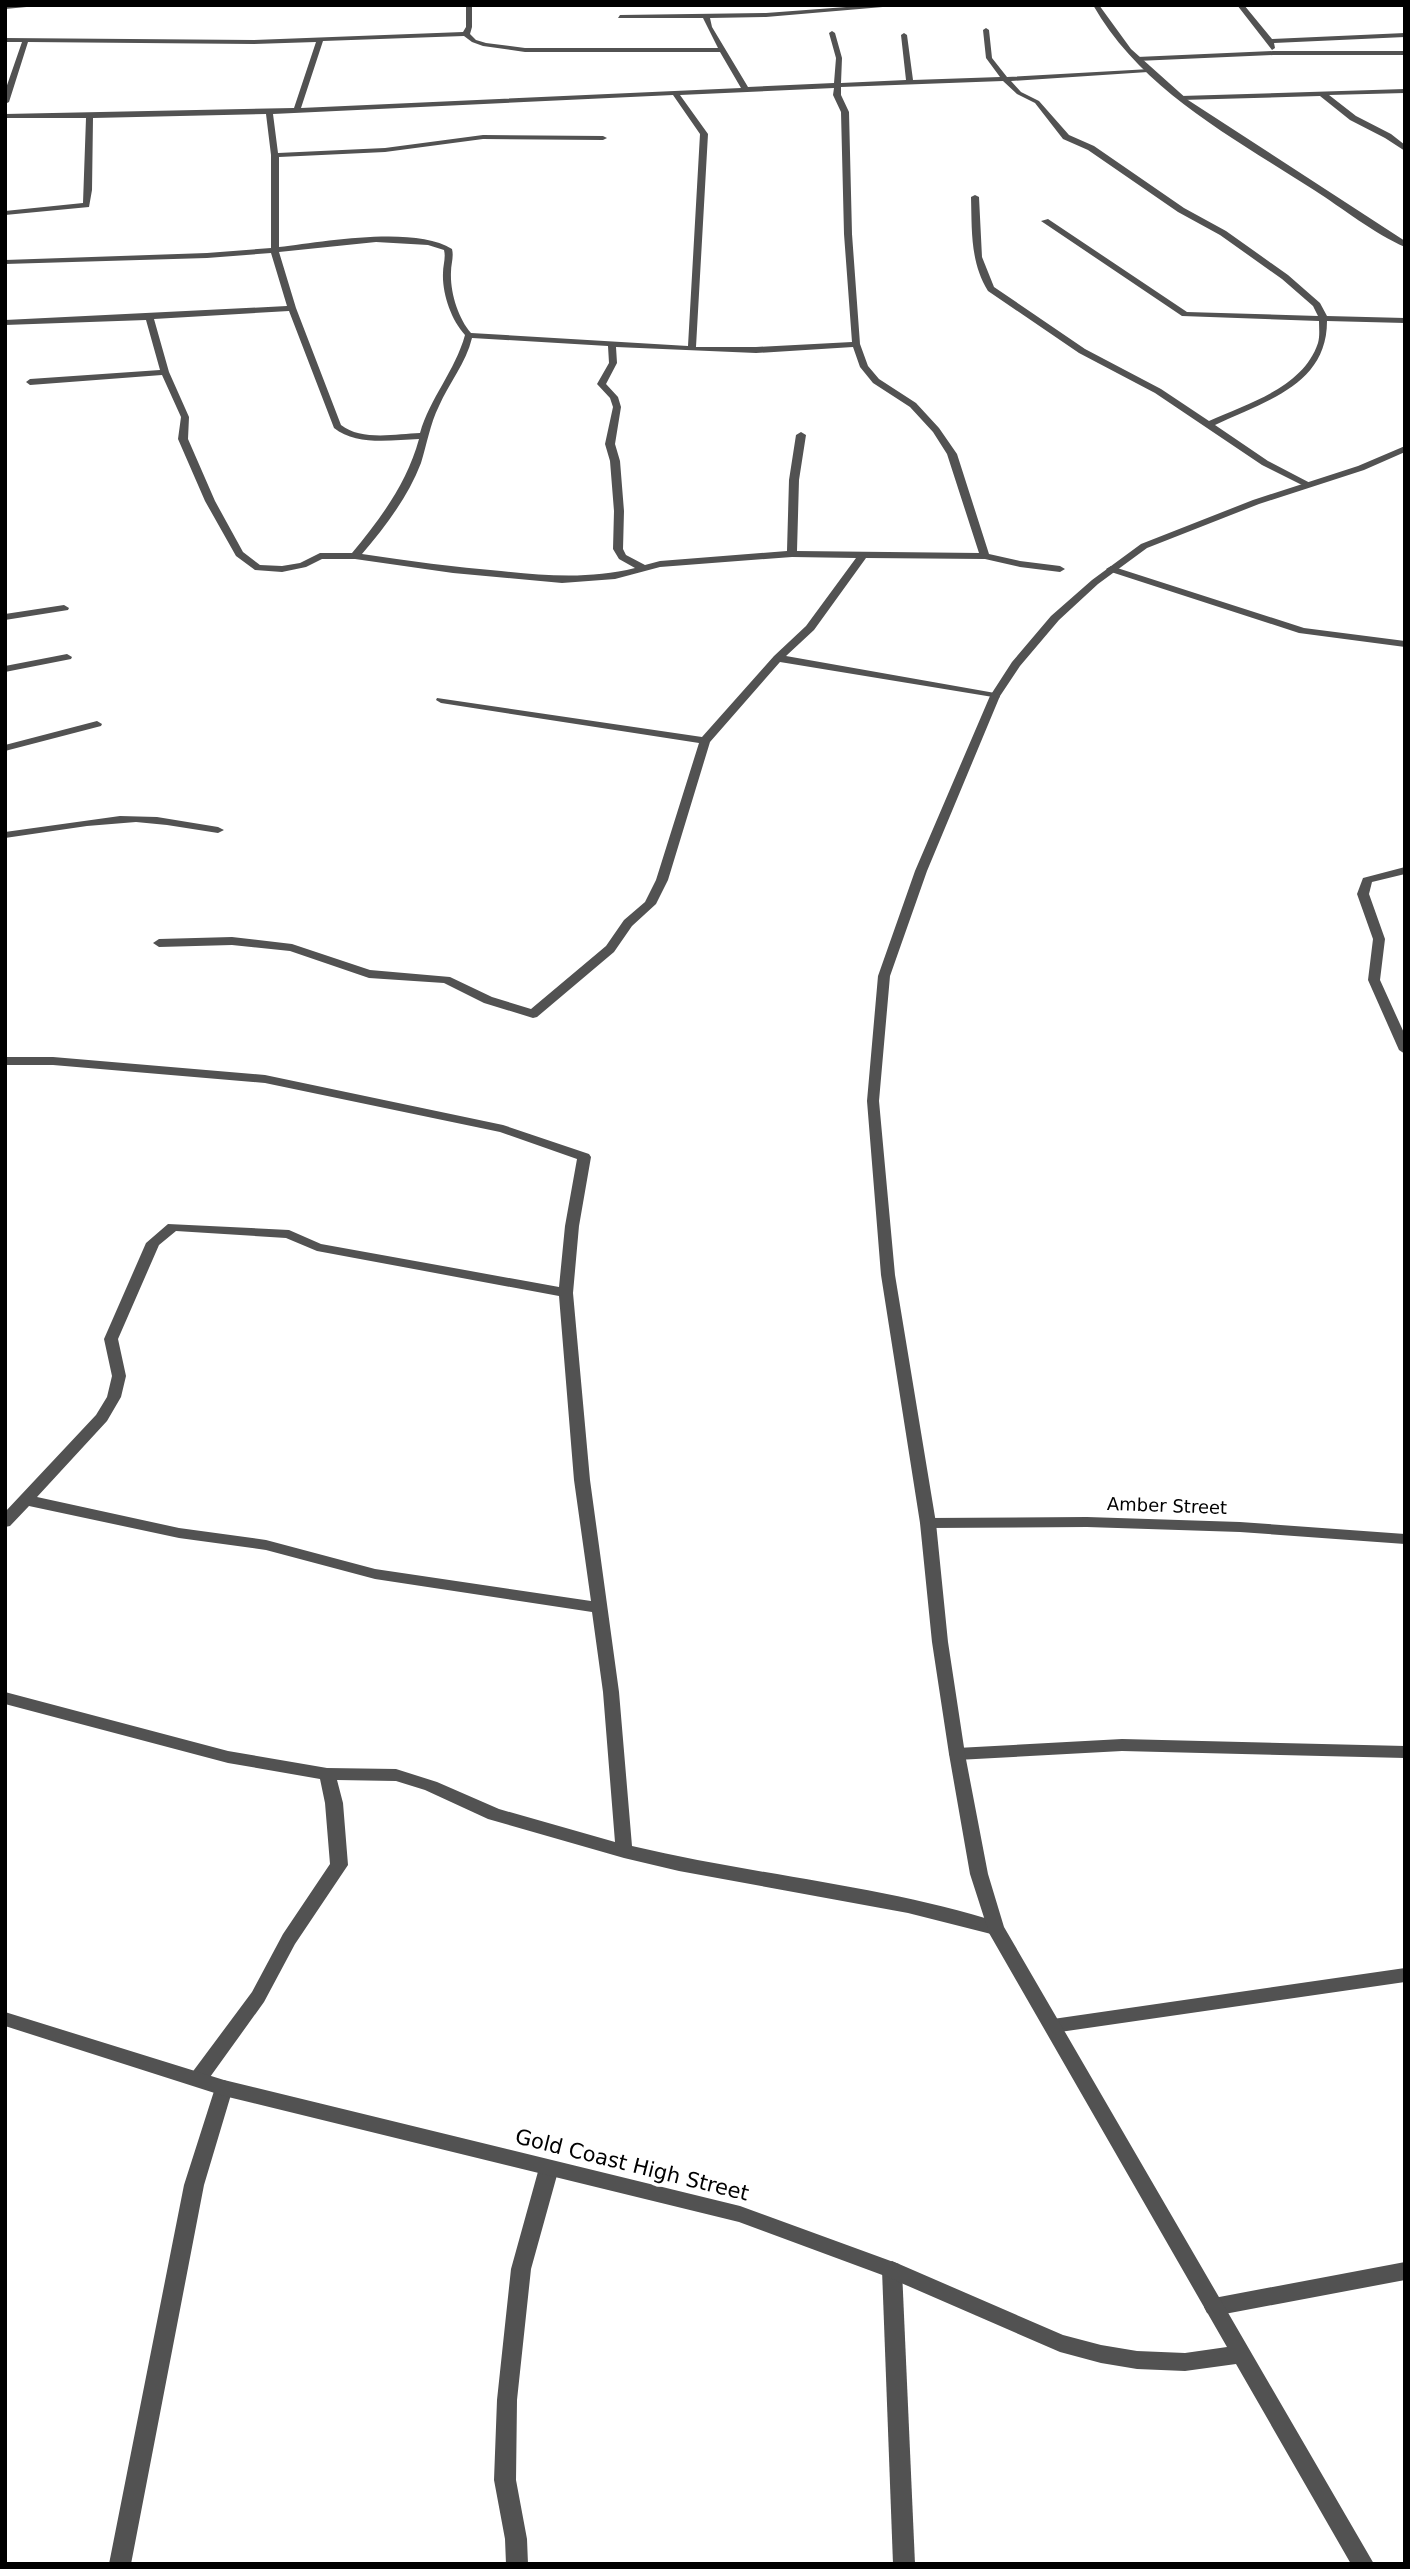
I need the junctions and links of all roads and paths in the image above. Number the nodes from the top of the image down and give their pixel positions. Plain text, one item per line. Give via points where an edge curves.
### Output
1 (46, 5) edge
2 (469, 5) edge
3 (904, 5) edge
4 (1096, 5) edge
5 (1240, 5) edge
6 (5, 7) edge
7 (620, 17) dead end
8 (706, 17) junction
9 (986, 30) dead end
10 (832, 33) dead end
11 (466, 34) junction
12 (904, 35) dead end
13 (1405, 35) edge
14 (321, 38) junction
15 (26, 39) junction
16 (5, 40) edge
17 (1270, 41) junction
18 (723, 50) junction
19 (1273, 53) junction
20 (1405, 53) edge
21 (1137, 59) junction
22 (1149, 70) junction
23 (1005, 79) junction
24 (910, 82) junction
25 (836, 85) junction
26 (744, 88) junction
27 (1405, 91) edge
28 (674, 92) junction
29 (1321, 93) junction
30 (1181, 99) junction
31 (5, 102) edge
32 (297, 111) junction
33 (269, 112) junction
34 (90, 115) junction
35 (5, 116) edge
36 (1405, 135) edge
37 (1388, 136) junction
38 (603, 138) dead end
39 (1405, 149) edge
40 (275, 155) junction
41 (975, 197) dead end
42 (5, 213) edge
43 (1045, 221) dead end
44 (1401, 239) edge
45 (1405, 245) edge
46 (275, 252) junction
47 (5, 262) edge
48 (292, 307) junction
49 (149, 317) junction
50 (1323, 317) junction
51 (1405, 321) edge
52 (5, 323) edge
53 (469, 335) junction
54 (612, 344) junction
55 (856, 344) junction
56 (692, 349) junction
57 (166, 372) junction
58 (30, 382) dead end
59 (1210, 424) junction
60 (802, 435) dead end
61 (424, 436) junction
62 (1405, 449) edge
63 (1309, 485) junction
64 (792, 554) junction
65 (864, 554) junction
66 (985, 555) junction
67 (355, 556) junction
68 (642, 567) junction
69 (1060, 569) dead end
70 (1111, 569) junction
71 (64, 608) dead end
72 (5, 617) edge
73 (1405, 644) edge
74 (67, 657) dead end
75 (778, 658) junction
76 (5, 669) edge
77 (995, 695) junction
78 (442, 700) dead end
79 (96, 724) dead end
80 (705, 741) junction
81 (5, 748) edge
82 (218, 830) dead end
83 (5, 835) edge
84 (1405, 870) edge
85 (159, 943) dead end
86 (1405, 1050) edge
87 (5, 1061) edge
88 (566, 1293) junction
89 (25, 1500) junction
90 (5, 1522) edge
91 (928, 1523) junction
92 (1405, 1539) edge
93 (600, 1608) junction
94 (5, 1698) edge
95 (1405, 1752) edge
96 (957, 1754) junction
97 (327, 1774) junction
98 (624, 1851) junction
99 (995, 1928) junction
100 (1405, 1975) edge
101 (5, 2020) edge
102 (1053, 2026) junction
103 (198, 2079) junction
104 (224, 2088) junction
105 (549, 2168) junction
106 (892, 2270) junction
107 (1405, 2271) edge
108 (1214, 2307) junction
109 (1240, 2354) junction
110 (120, 2564) edge
111 (517, 2564) edge
112 (904, 2564) edge
113 (1363, 2564) edge

1 - 6 street
2 - 11 street
3 - 8 street
4 - 21 street
5 - 17 street
7 - 8 street
8 - 18 street
9 - 23 street via 989,58
10 - 25 street via 839,58
11 - 14 street
11 - 18 street via 485,45 525,50
12 - 24 street
13 - 17 street
14 - 15 street via 254,42
14 - 32 street
15 - 16 street
15 - 31 street
17 - 19 street
18 - 26 street
19 - 20 street
19 - 21 street
21 - 22 street
22 - 23 street
22 - 30 street
23 - 24 street
23 - 50 street via 1037,102 1066,136 1285,277 1317,305
24 - 25 street
25 - 26 street
25 - 55 street via 845,112
26 - 28 street
27 - 29 street
28 - 32 street
28 - 56 street via 704,134
29 - 30 street
29 - 37 street via 1353,118
30 - 44 street
32 - 33 street
33 - 34 street
33 - 40 street
34 - 35 street
34 - 42 street via 86,205
36 - 37 street
37 - 39 street
38 - 40 street via 483,137 385,150
40 - 46 street
41 - 59 street via 976,248 983,278 991,289 1082,351
43 - 50 street via 1178,312
44 - 45 street
46 - 47 street
46 - 48 street
46 - 53 street via 385,240 442,246 450,255 447,274 458,322
48 - 49 street
48 - 61 street via 342,433
49 - 52 street
49 - 57 street
50 - 51 street
50 - 59 street via 1322,341 1301,377
53 - 54 street
53 - 61 street via 465,352 431,411
54 - 56 street
54 - 68 street via 613,363 601,384 617,407 610,444 619,510 618,550
55 - 56 street
55 - 66 street via 864,367 876,381 913,405 952,454
57 - 58 street
57 - 67 street via 185,417 183,439 239,554 258,568 282,569 320,556
59 - 63 street via 1265,463
60 - 64 street via 794,480
61 - 67 street via 401,494
62 - 63 street
63 - 70 street via 1144,546
64 - 65 street
64 - 68 street
65 - 66 street
65 - 75 street via 810,628
66 - 69 street
67 - 68 street via 527,579 601,578
70 - 73 street via 1303,631
70 - 77 street via 1055,618
71 - 72 street
74 - 76 street
75 - 77 street
75 - 80 street
77 - 91 street via 899,928 884,976 877,1036 873,1101 888,1275
78 - 80 street
79 - 81 street
80 - 85 street via 662,880 650,904 628,923 610,949 533,1013 488,1000 446,980 369,974 292,948 232,941
82 - 83 street via 138,819
84 - 86 street via 1367,880 1363,894 1379,939 1374,980
87 - 88 street via 265,1079 503,1129 584,1157
88 - 89 street via 317,1247 289,1234 173,1227 153,1243 111,1339 119,1376 114,1397 102,1418
88 - 93 street via 582,1480
89 - 90 street
89 - 93 street via 179,1534 266,1545 375,1574
91 - 92 street, Amber Street via 1240,1527
91 - 96 street
93 - 98 street
94 - 97 street via 192,1749
95 - 96 street via 1122,1745
96 - 99 street via 979,1874
97 - 98 street via 396,1775 494,1814
97 - 103 street via 339,1865 289,1938 258,1997
98 - 99 street via 908,1906
99 - 102 street
100 - 102 street
101 - 103 street, Gold Coast High Street
102 - 108 street
103 - 104 street, Gold Coast High Street
104 - 105 street, Gold Coast High Street
104 - 110 street via 194,2185
105 - 106 street, Gold Coast High Street via 740,2214
105 - 111 street via 521,2269 508,2400 505,2480
106 - 109 street, Gold Coast High Street via 1060,2343 1101,2354 1185,2362
106 - 112 street
107 - 108 street
108 - 109 street
109 - 113 street

